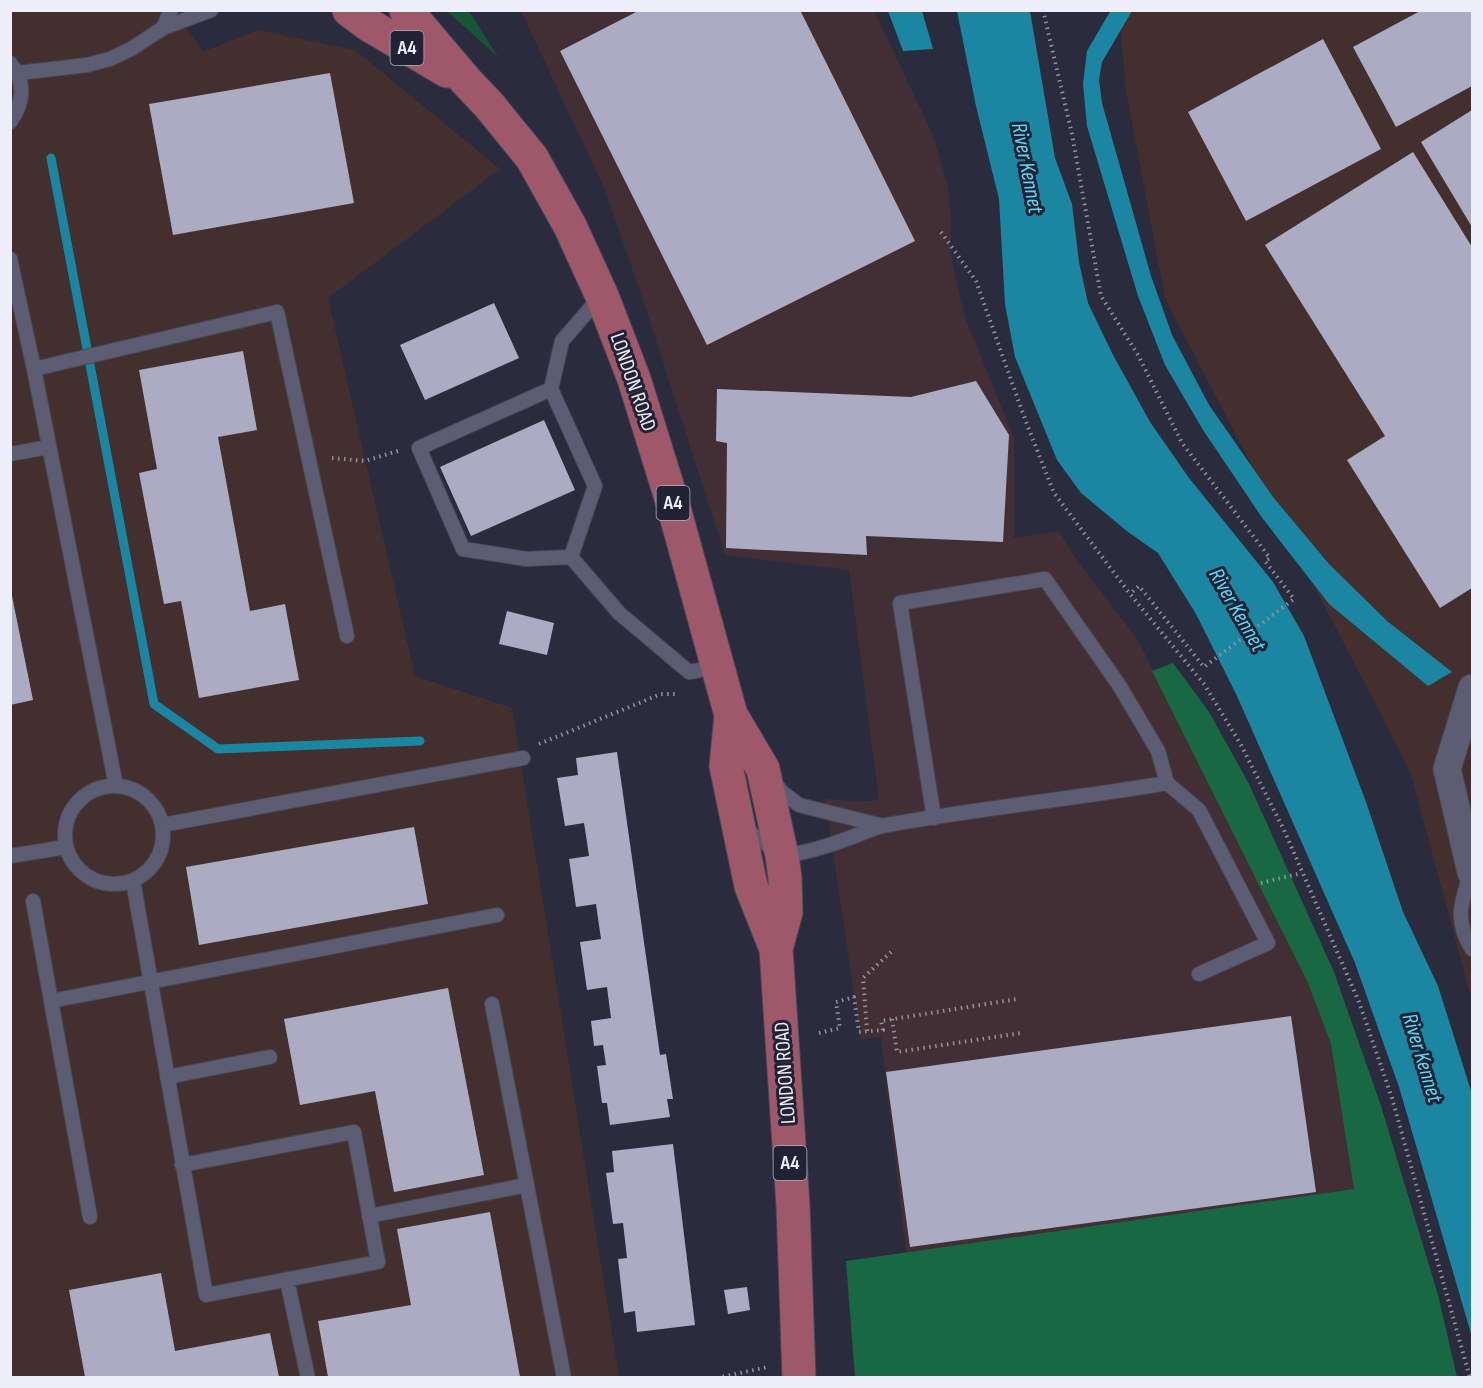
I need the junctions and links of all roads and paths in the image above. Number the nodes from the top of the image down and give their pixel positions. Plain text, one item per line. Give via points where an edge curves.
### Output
1 (171, 10) edge
2 (210, 10) edge
3 (349, 10) edge
4 (406, 10) edge
5 (1043, 10) edge
6 (163, 28) junction
7 (14, 68) edge
8 (467, 82) junction
9 (10, 122) edge
10 (941, 232) dead end
11 (10, 259) edge
12 (602, 296) junction
13 (34, 369) junction
14 (552, 389) junction
15 (49, 447) junction
16 (404, 448) dead end
17 (10, 454) edge
18 (308, 456) junction
19 (571, 557) junction
20 (1130, 594) junction
21 (347, 636) dead end
22 (718, 667) junction
23 (1473, 688) edge
24 (679, 694) dead end
25 (731, 715) junction
26 (523, 758) joint
27 (763, 769) junction
28 (1167, 783) junction
29 (116, 786) junction
30 (934, 818) junction
31 (738, 823) junction
32 (162, 825) junction
33 (884, 826) junction
34 (66, 847) junction
35 (10, 856) edge
36 (798, 861) junction
37 (1471, 872) edge
38 (1302, 873) junction
39 (133, 881) junction
40 (1240, 888) junction
41 (33, 901) dead end
42 (497, 915) dead end
43 (777, 949) junction
44 (1473, 949) edge
45 (891, 952) dead end
46 (1199, 974) dead end
47 (150, 981) junction
48 (1017, 999) dead end
49 (51, 1001) junction
50 (492, 1004) dead end
51 (892, 1019) junction
52 (867, 1031) junction
53 (819, 1033) dead end
54 (1021, 1033) dead end
55 (270, 1057) dead end
56 (167, 1077) junction
57 (182, 1165) junction
58 (527, 1185) junction
59 (369, 1216) junction
60 (90, 1218) dead end
61 (287, 1280) junction
62 (799, 1370) edge
63 (308, 1377) edge
64 (564, 1377) edge
65 (717, 1377) edge
66 (1470, 1377) edge

1 - 6 lane
2 - 6 lane
3 - 8 main road, LONDON ROAD / A4
4 - 8 main road, LONDON ROAD / A4
5 - 20 path via 1072,134 1101,296 1138,355 1182,443 1270,558 1265,561 1294,598 1204,667 1139,586
6 - 7 lane via 110,59 87,65
7 - 9 lane via 22,92 20,108
8 - 12 main road, LONDON ROAD / A4 via 537,166
10 - 20 path via 976,281 1054,493
11 - 13 lane
12 - 14 lane via 562,341
12 - 22 main road, LONDON ROAD / A4 via 634,379
13 - 15 lane
13 - 18 lane via 277,312
14 - 19 lane via 595,486
14 - 19 lane via 419,448 464,549 526,559
15 - 17 lane
15 - 29 lane
16 - 18 path via 365,461
18 - 21 lane
19 - 22 lane via 619,613 688,672
20 - 38 path via 1209,693 1241,745
22 - 25 main road, LONDON ROAD / A4
23 - 37 street via 1447,769
24 - 26 path via 661,693 542,741
25 - 27 main road, LONDON ROAD / A4
25 - 31 main road, LONDON ROAD / A4 via 726,766
26 - 32 lane
27 - 33 lane via 799,805
27 - 36 main road, LONDON ROAD / A4
28 - 30 lane
28 - 30 lane via 1158,751 1119,685 1045,579 900,603
28 - 40 lane via 1199,810
29 - 32 lane via 145,798
29 - 34 lane via 101,788 76,804 68,817
30 - 33 lane
31 - 36 lane
31 - 43 main road, LONDON ROAD / A4 via 751,886
32 - 39 lane via 163,839 154,864
33 - 36 lane via 813,849
34 - 35 lane
34 - 39 lane via 73,862 99,882
36 - 43 main road, LONDON ROAD / A4
37 - 44 lane via 1461,902 1460,922
38 - 40 path
38 - 66 path via 1359,1002 1392,1098
39 - 47 lane
40 - 46 lane via 1268,943
41 - 49 lane
42 - 47 lane
43 - 62 main road, LONDON ROAD / A4
45 - 52 path via 863,978
47 - 49 lane
47 - 56 lane
48 - 51 path
49 - 60 lane
50 - 58 lane
51 - 52 path via 881,1021 883,1029
51 - 54 path via 897,1052
52 - 53 path via 859,1032 854,997 836,1002 840,1028
55 - 56 lane
56 - 57 lane
57 - 59 lane via 354,1132
57 - 61 lane via 206,1295
58 - 59 lane
58 - 64 lane
59 - 61 lane via 378,1262
61 - 63 lane
62 - 65 path

